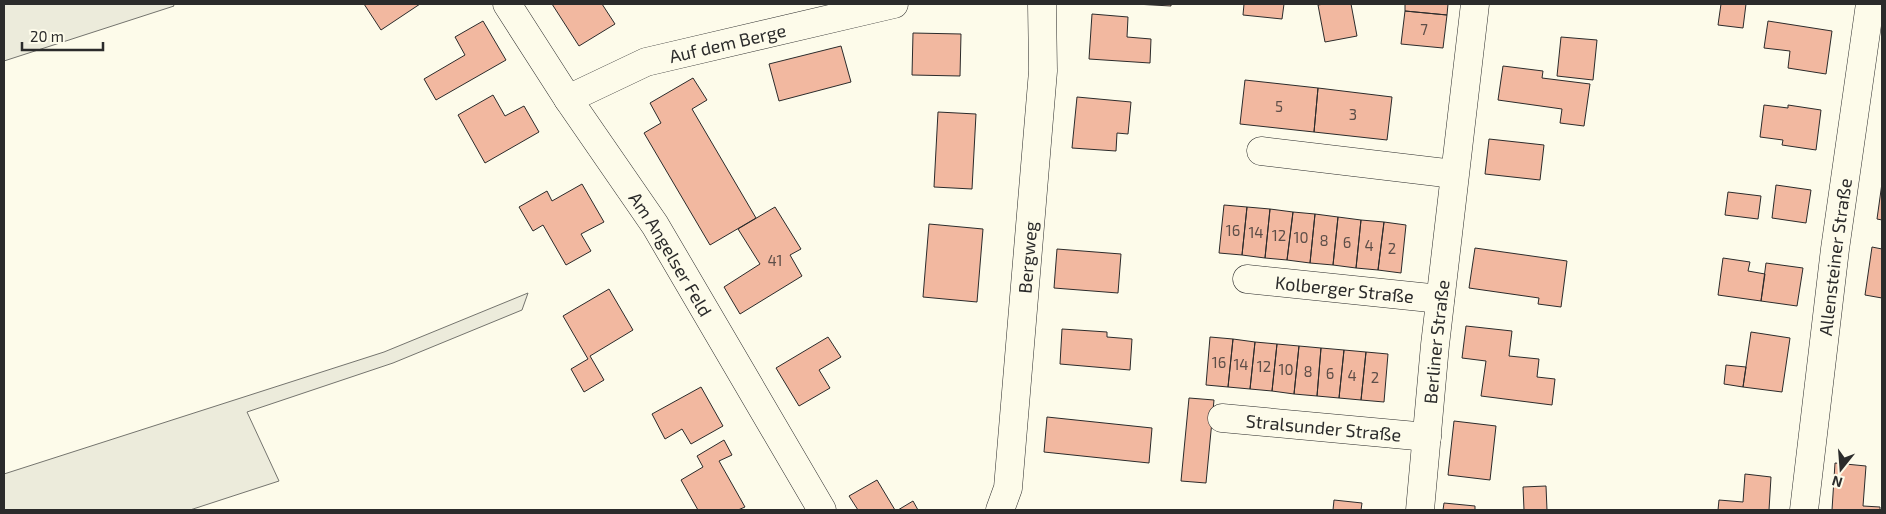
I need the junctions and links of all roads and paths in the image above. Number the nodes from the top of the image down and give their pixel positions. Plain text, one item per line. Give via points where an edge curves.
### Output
1 (507, 4) edge
2 (894, 4) edge
3 (1042, 4) edge
4 (1474, 4) edge
5 (1870, 4) edge
6 (568, 98) junction
7 (1261, 151) dead end
8 (1454, 174) junction
9 (1247, 279) dead end
10 (1440, 299) junction
11 (1222, 418) dead end
12 (1427, 437) junction
13 (822, 510) edge
14 (1000, 510) edge
15 (1420, 510) edge
16 (1804, 510) edge

1 - 6 street, Am Angelser Feld
2 - 6 street, Auf dem Berge via 646,62
3 - 14 street, Bergweg via 1042,71 1008,488
4 - 8 street, Berliner Straße
5 - 16 street, Allensteiner Straße via 1835,249
6 - 13 street, Am Angelser Feld via 655,225
7 - 8 street
8 - 10 street, Berliner Straße
9 - 10 street, Kolberger Straße
10 - 12 street, Berliner Straße
11 - 12 street, Stralsunder Straße
12 - 15 street, Berliner Straße

